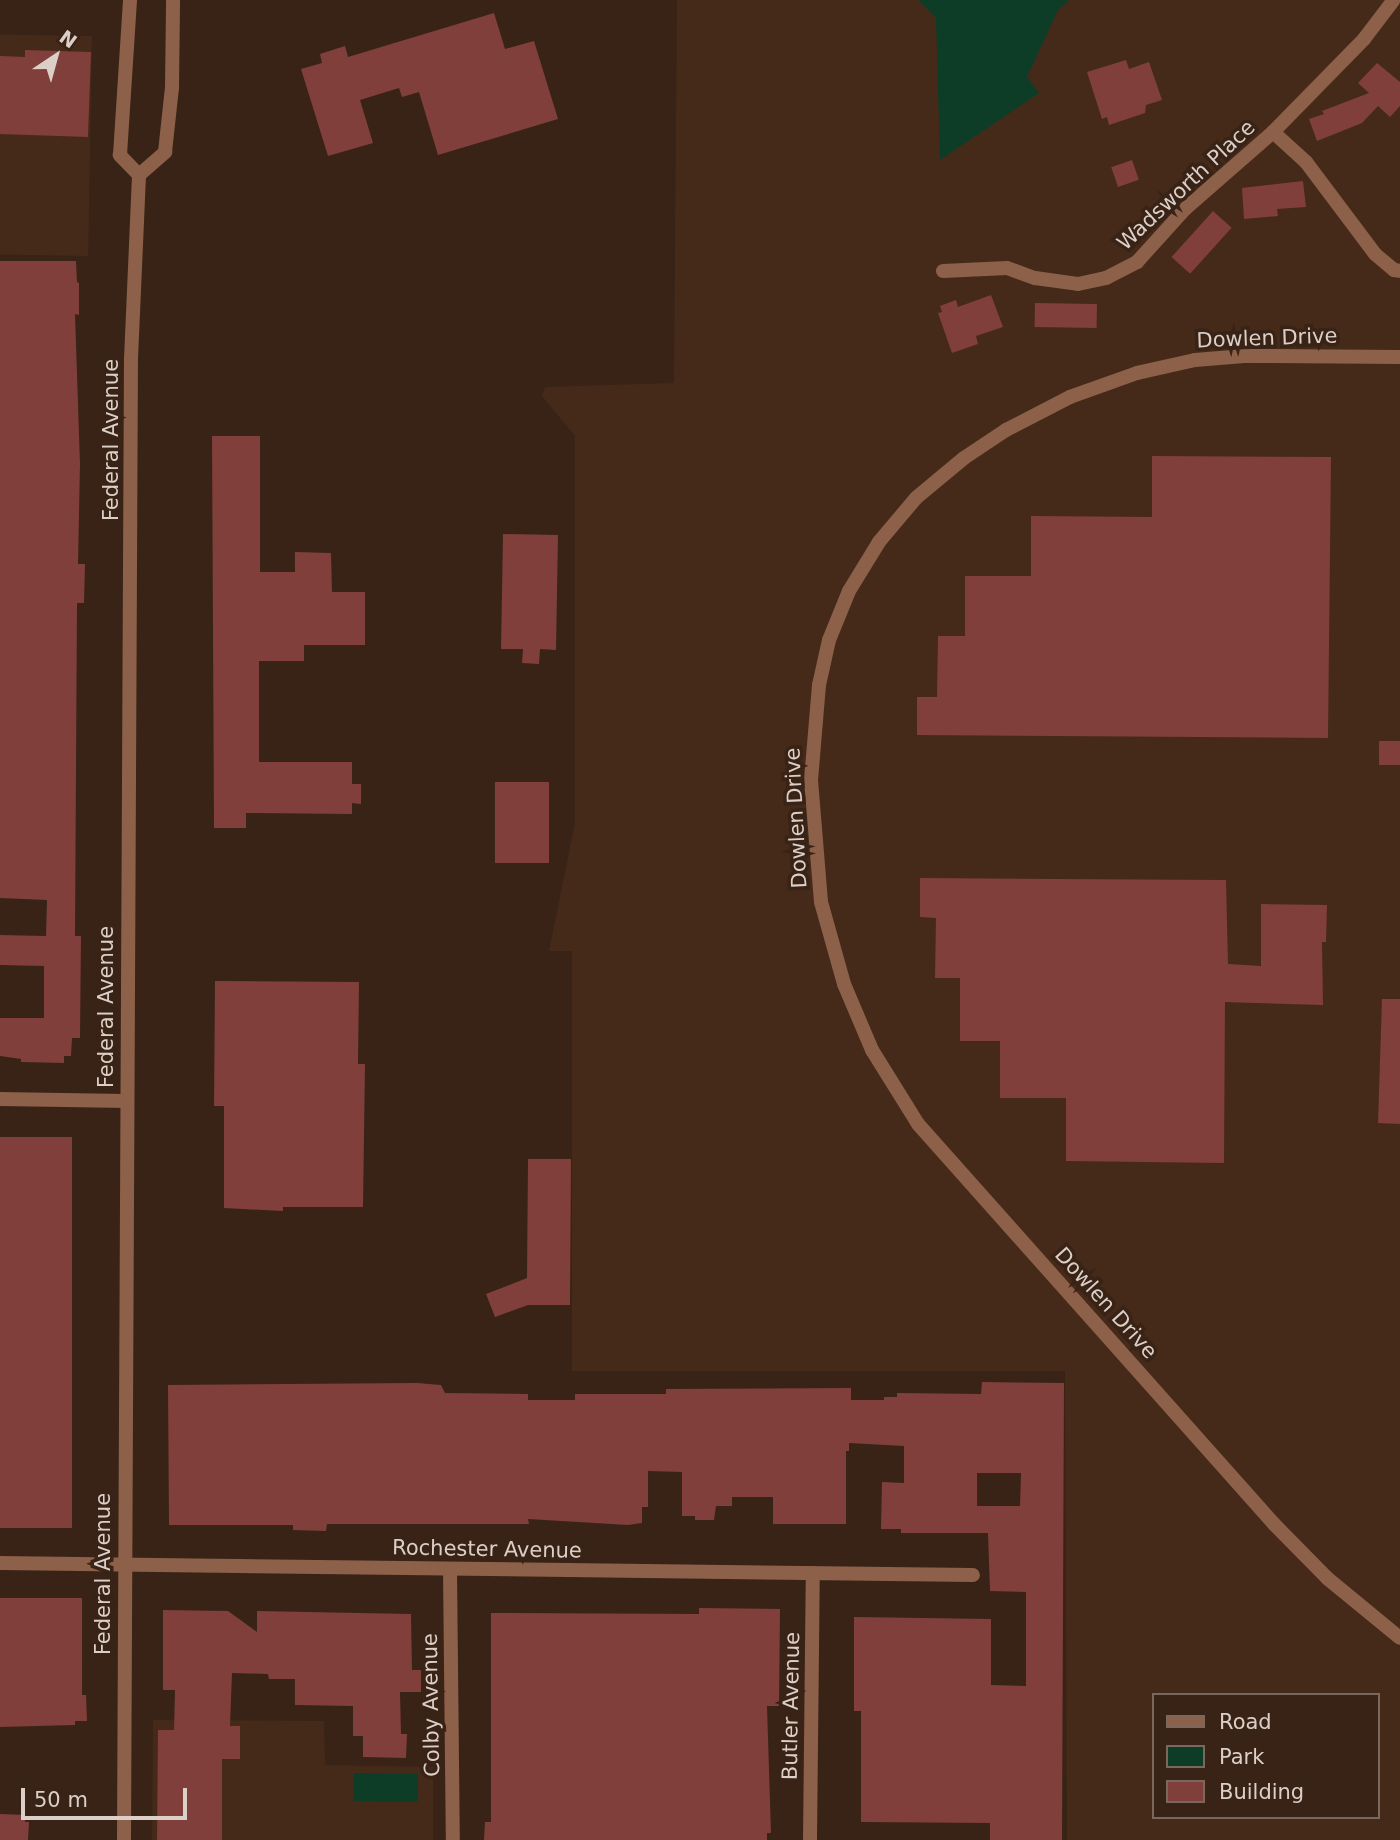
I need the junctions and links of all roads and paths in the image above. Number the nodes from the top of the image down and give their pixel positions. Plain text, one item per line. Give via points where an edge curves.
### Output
1 (130, 0) edge
2 (173, 0) edge
3 (1395, 4) edge
4 (1273, 132) junction
5 (139, 175) junction
6 (943, 271) dead end
7 (1400, 271) edge
8 (1400, 357) edge
9 (0, 1099) edge
10 (127, 1101) junction
11 (0, 1563) edge
12 (123, 1564) junction
13 (450, 1570) junction
14 (813, 1573) junction
15 (973, 1575) dead end
16 (1400, 1638) edge
17 (124, 1840) edge
18 (453, 1840) edge
19 (810, 1840) edge

1 - 5 street via 120,155
2 - 5 street via 172,88 165,152
3 - 4 street
4 - 6 street, Wadsworth Place via 1203,192 1137,262 1106,278 1078,284 1035,278 1007,268
4 - 7 street, Wadsworth Place via 1306,162 1375,254
5 - 10 street, Federal Avenue via 131,359
8 - 16 street, Dowlen Drive via 1244,356 1195,360 1137,373 1070,397 964,458 916,498 879,542 849,591 819,685 811,780 821,902 844,984 872,1050 918,1124 1274,1524 1327,1578
9 - 10 street
10 - 12 street, Federal Avenue
11 - 12 street, Rochester Avenue
12 - 13 street, Rochester Avenue
12 - 17 street, Federal Avenue
13 - 14 street, Rochester Avenue
13 - 18 street, Colby Avenue
14 - 15 street, Rochester Avenue
14 - 19 street, Butler Avenue

